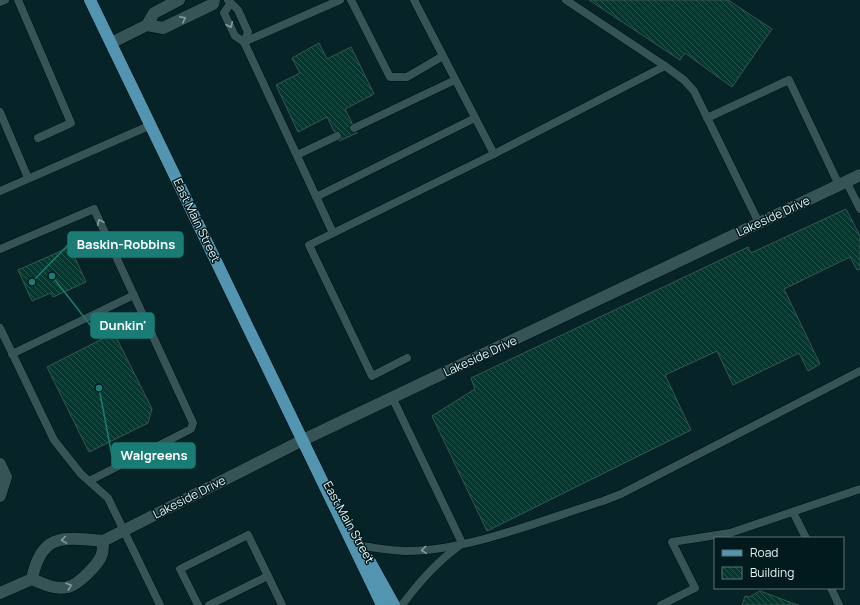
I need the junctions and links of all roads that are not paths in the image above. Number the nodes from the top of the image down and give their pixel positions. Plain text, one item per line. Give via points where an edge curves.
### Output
1 (5, 0) edge
2 (18, 0) edge
3 (90, 0) edge
4 (179, 0) edge
5 (214, 0) edge
6 (340, 0) edge
7 (351, 0) edge
8 (414, 0) edge
9 (566, 0) edge
10 (0, 2) edge
11 (229, 2) edge
12 (147, 25) junction
13 (244, 42) junction
14 (111, 43) junction
15 (443, 56) junction
16 (665, 66) junction
17 (456, 80) junction
18 (0, 112) edge
19 (475, 118) junction
20 (707, 118) junction
21 (150, 125) junction
22 (354, 128) dead end
23 (337, 136) dead end
24 (38, 138) dead end
25 (494, 154) junction
26 (297, 155) junction
27 (860, 175) edge
28 (28, 178) junction
29 (843, 183) junction
30 (0, 190) edge
31 (316, 197) junction
32 (860, 209) edge
33 (759, 223) junction
34 (333, 233) junction
35 (0, 249) edge
36 (134, 295) junction
37 (0, 328) edge
38 (12, 354) junction
39 (407, 358) dead end
40 (860, 371) edge
41 (392, 397) junction
42 (303, 440) junction
43 (0, 464) edge
44 (88, 481) junction
45 (860, 489) edge
46 (0, 496) edge
47 (793, 512) junction
48 (124, 530) junction
49 (806, 537) edge
50 (103, 541) junction
51 (462, 544) junction
52 (362, 546) junction
53 (268, 576) junction
54 (32, 579) junction
55 (831, 589) edge
56 (0, 593) edge
57 (160, 605) edge
58 (198, 605) edge
59 (209, 605) edge
60 (282, 605) edge
61 (382, 605) edge
62 (394, 605) edge
63 (402, 605) edge
64 (661, 605) edge
65 (839, 605) edge

1 - 10 lane
2 - 24 lane via 71,123
3 - 14 main road, East Main Street
4 - 12 street via 154,13
12 -> 5 street via 163,28 213,4
6 - 13 lane
7 - 15 lane via 390,77 407,77
8 - 15 lane
9 - 16 lane
11 - 13 lane via 238,10 248,32
11 -> 13 lane via 224,13 235,36
12 - 14 street
13 - 26 lane
14 - 21 main road, East Main Street
15 - 17 lane
16 - 20 lane via 694,91
16 - 25 lane
17 - 19 lane
17 - 22 lane
18 - 28 lane
19 - 25 lane
19 - 31 lane
20 - 29 lane via 789,80
20 - 33 lane
21 - 28 lane
21 - 42 main road, East Main Street
23 - 26 lane
25 - 34 lane
26 - 31 lane
27 - 29 street, Lakeside Drive
28 - 30 lane
29 - 32 lane
29 - 33 street, Lakeside Drive
31 - 34 lane
33 - 41 street, Lakeside Drive
34 - 39 lane via 309,245 372,376
36 -> 35 lane via 94,209
36 - 38 lane
36 - 44 lane via 193,423 191,429
37 - 38 lane
38 - 44 lane via 54,440
40 - 51 lane via 621,494
41 - 42 street, Lakeside Drive
41 - 51 lane
42 - 48 street, Lakeside Drive
42 - 52 main road, East Main Street
42 - 61 main road, East Main Street
43 - 46 street via 6,476
44 - 48 lane via 108,498
45 - 47 lane
47 - 49 lane
47 - 64 lane via 730,533 672,542 694,588
48 - 50 street, Lakeside Drive
48 - 57 lane
50 -> 54 street via 76,538 54,542 40,553
54 -> 50 street via 52,587 69,587 87,574 98,561 102,554
51 -> 52 lane via 407,551
51 - 63 lane via 439,560
52 - 62 main road, East Main Street
53 - 58 lane via 248,535 180,568
53 - 59 lane
53 - 60 lane
54 - 56 street
55 - 65 lane

